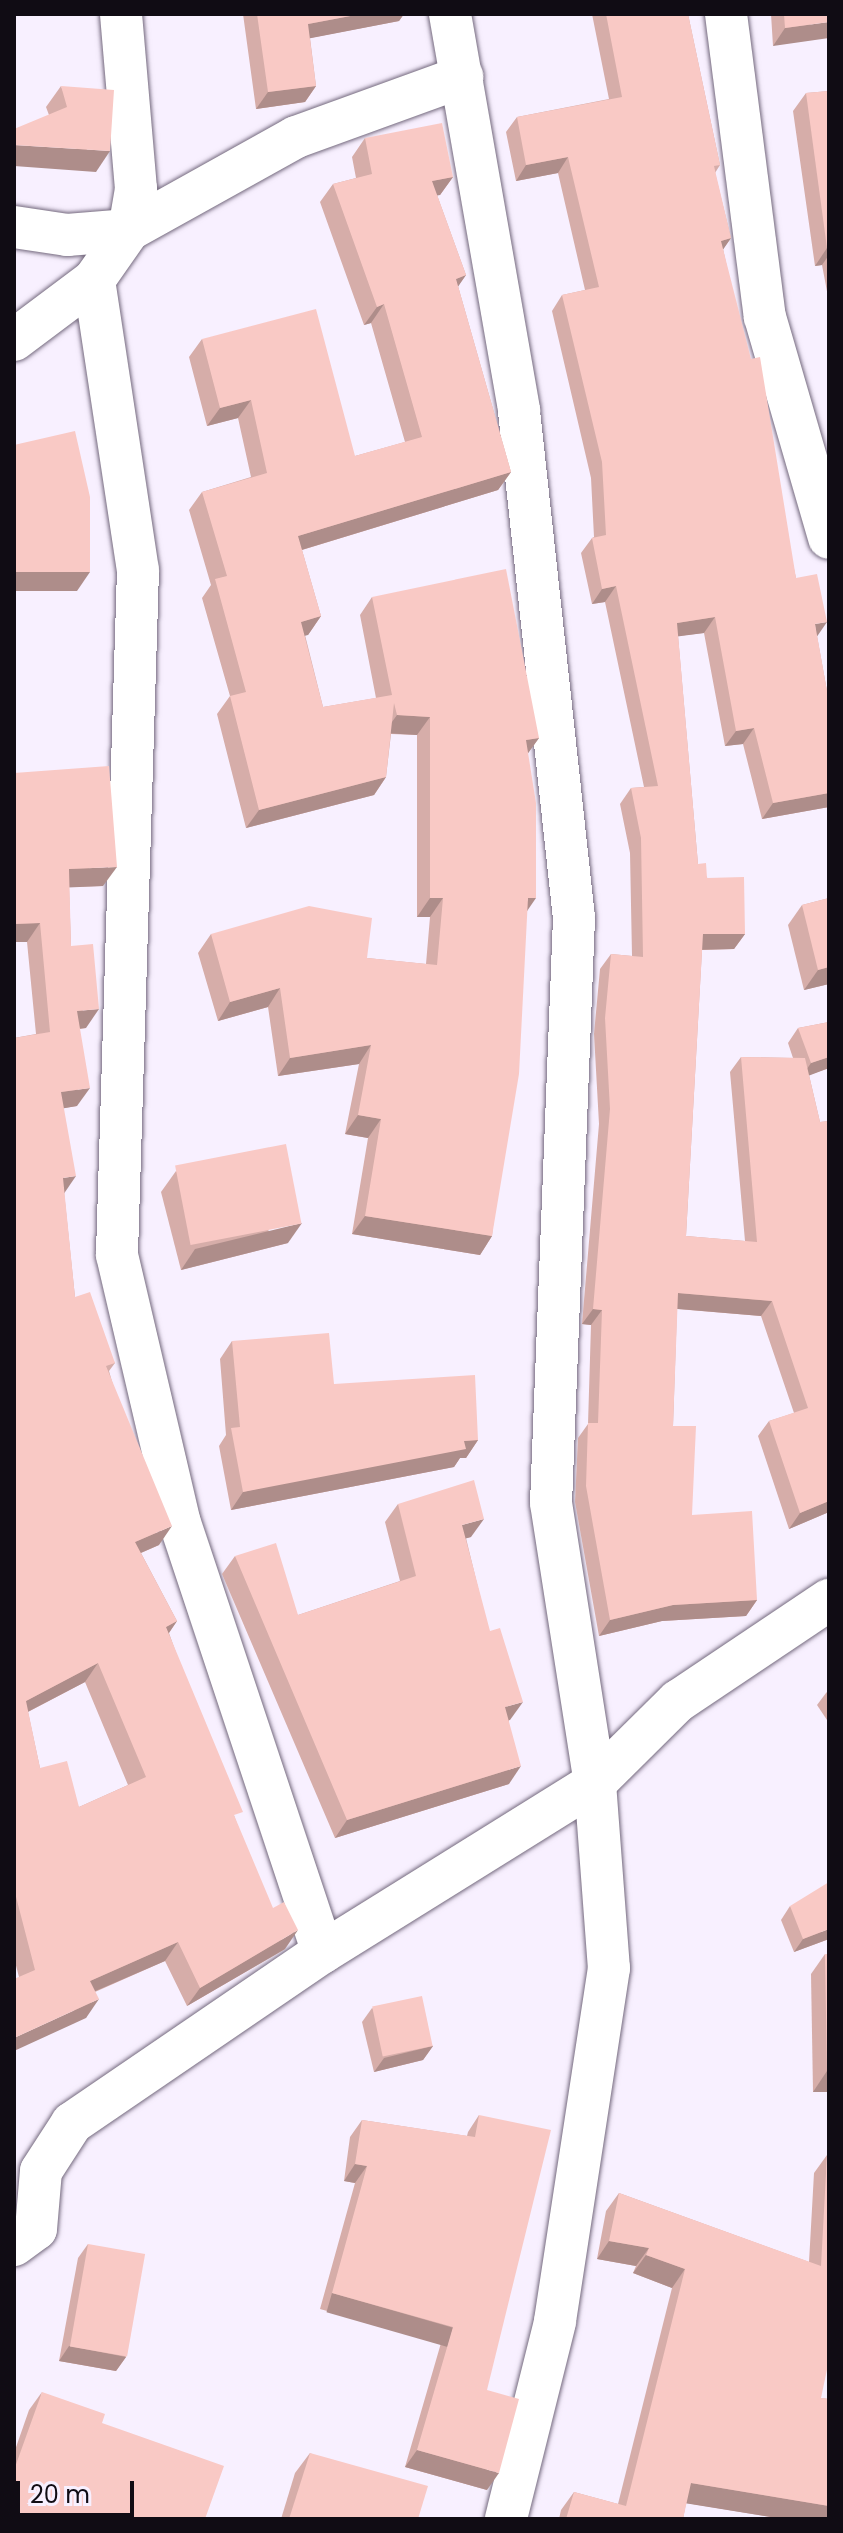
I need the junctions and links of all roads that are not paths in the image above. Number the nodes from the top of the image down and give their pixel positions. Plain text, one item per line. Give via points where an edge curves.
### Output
1 (121, 14) edge
2 (450, 14) edge
3 (726, 14) edge
4 (462, 77) junction
5 (14, 227) edge
6 (129, 230) junction
7 (94, 280) junction
8 (14, 340) edge
9 (829, 538) edge
10 (829, 1600) edge
11 (595, 1783) junction
12 (323, 1952) junction
13 (14, 2194) edge
14 (25, 2237) edge
15 (506, 2519) edge

1 - 6 street via 136,189
2 - 4 street
3 - 9 street via 765,317
4 - 6 street via 296,137
4 - 11 street via 519,411 574,918 551,1503
5 - 6 street via 67,235
6 - 7 street
7 - 8 street
7 - 12 street via 138,570 117,1255 180,1523
10 - 11 street via 678,1701
11 - 12 street
11 - 15 street via 609,1968 555,2322
12 - 14 street via 72,2123 41,2171
13 - 14 street

